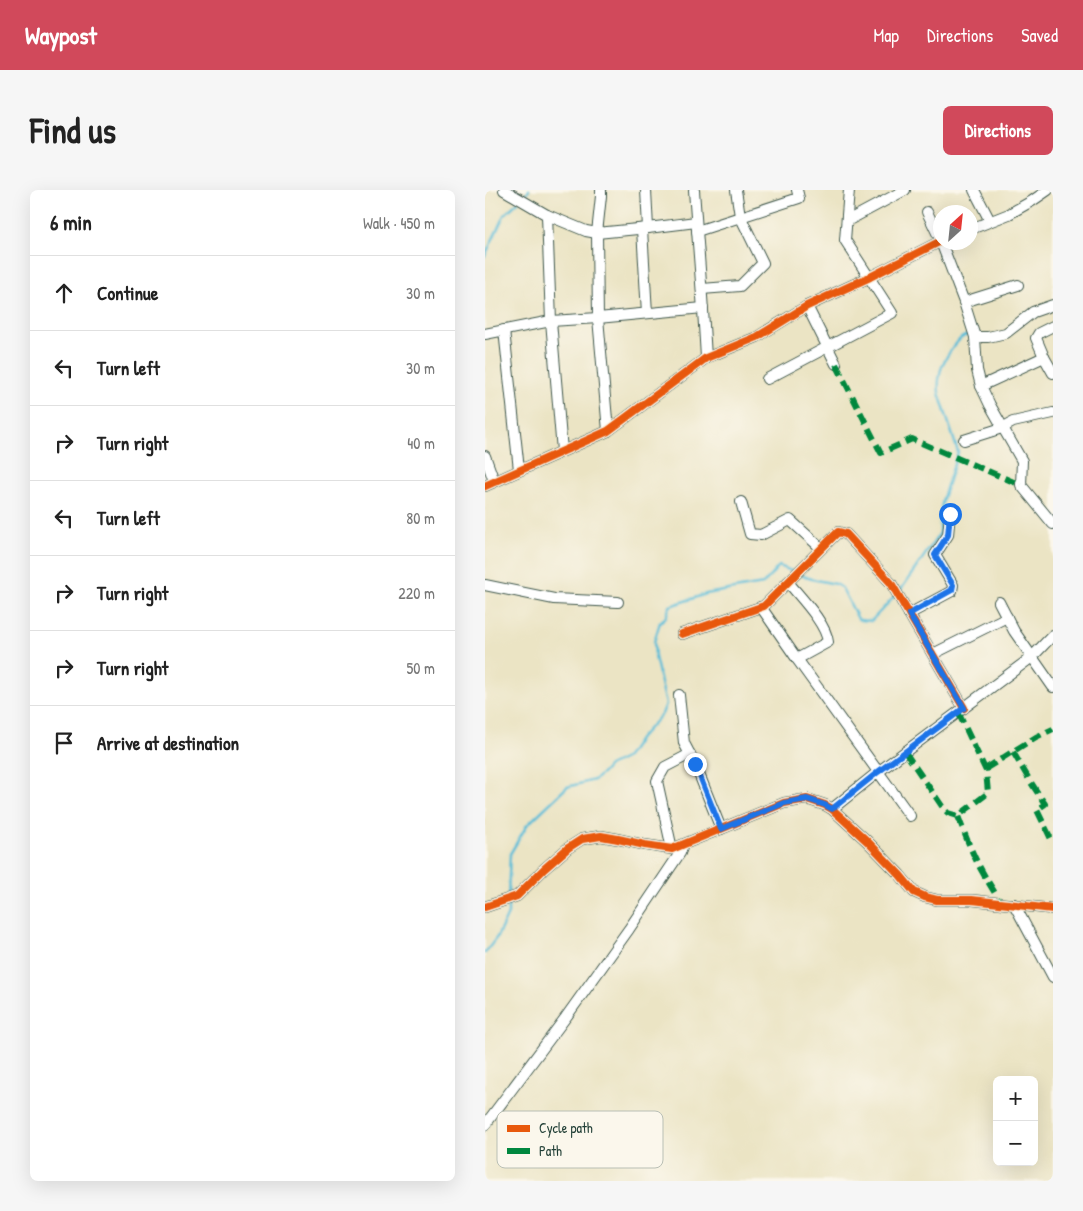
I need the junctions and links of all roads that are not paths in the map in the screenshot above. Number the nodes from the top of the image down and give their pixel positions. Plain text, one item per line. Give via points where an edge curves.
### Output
1 (504, 190) edge
2 (601, 190) edge
3 (646, 190) edge
4 (694, 190) edge
5 (736, 190) edge
6 (797, 190) edge
7 (849, 190) edge
8 (902, 190) edge
9 (974, 190) edge
10 (1048, 190) edge
11 (927, 212) dead end
12 (547, 215) junction
13 (740, 216) junction
14 (847, 221) junction
15 (989, 221) junction
16 (933, 224) edge
17 (696, 226) junction
18 (978, 226) edge
19 (645, 228) junction
20 (597, 233) junction
21 (933, 245) edge
22 (944, 250) edge
23 (870, 277) junction
24 (1018, 285) dead end
25 (702, 289) junction
26 (963, 302) junction
27 (1053, 305) edge
28 (807, 306) junction
29 (703, 308) junction
30 (647, 313) junction
31 (599, 318) junction
32 (551, 321) junction
33 (1053, 326) edge
34 (505, 330) junction
35 (485, 334) edge
36 (975, 337) junction
37 (827, 347) junction
38 (1044, 357) junction
39 (706, 358) junction
40 (836, 364) dead end
41 (1053, 373) edge
42 (767, 379) dead end
43 (981, 386) junction
44 (1053, 413) edge
45 (1002, 428) junction
46 (608, 431) junction
47 (964, 440) dead end
48 (562, 451) junction
49 (485, 456) edge
50 (519, 470) junction
51 (489, 484) edge
52 (741, 502) dead end
53 (950, 514) dead end
54 (1053, 524) edge
55 (821, 548) junction
56 (788, 582) junction
57 (485, 585) edge
58 (618, 602) dead end
59 (999, 602) dead end
60 (761, 607) junction
61 (909, 614) junction
62 (1007, 617) junction
63 (682, 634) dead end
64 (1053, 635) edge
65 (933, 654) junction
66 (1032, 657) junction
67 (797, 659) junction
68 (1053, 687) edge
69 (679, 696) dead end
70 (964, 708) junction
71 (690, 754) junction
72 (878, 772) junction
73 (832, 809) junction
74 (910, 816) dead end
75 (721, 829) junction
76 (683, 845) junction
77 (672, 849) junction
78 (1014, 904) junction
79 (485, 907) edge
80 (1053, 909) edge
81 (1053, 977) edge
82 (485, 1125) edge

1 - 12 street
2 - 20 street
3 - 19 street
4 - 17 street
5 - 13 street
6 - 13 street via 799,198
7 - 14 street
8 - 14 street
9 - 15 street
10 - 15 street via 1009,214
11 - 16 street
12 - 20 street
12 - 32 street
13 - 17 street
13 - 25 street via 763,262 740,286
14 - 23 street via 845,240
15 - 18 street
17 - 19 street
17 - 25 street
19 - 20 street
19 - 30 street
20 - 31 street
21 - 23 street
22 - 26 street
23 - 28 street
23 - 37 street via 892,313
24 - 26 street
25 - 29 street
26 - 36 street
27 - 36 street via 1033,312 1005,333
28 - 37 street
28 - 39 street via 757,337
29 - 30 street
29 - 39 street
30 - 31 street
31 - 32 street
31 - 46 street
32 - 34 street
32 - 48 street
33 - 38 street via 1035,338
34 - 35 street
34 - 50 street
36 - 43 street
37 - 40 street
37 - 42 street
38 - 41 street
38 - 43 street
39 - 46 street
43 - 45 street
44 - 45 street via 1013,422
45 - 47 street
45 - 54 street via 1022,461 1021,485
46 - 48 street
48 - 50 street
49 - 51 street
50 - 51 street
52 - 55 street via 750,534 761,535 790,520
53 - 61 street via 948,535 935,555 953,585 952,590
55 - 56 street
55 - 61 street via 838,532 846,534 891,583
56 - 60 street
56 - 67 street via 817,618 828,642
57 - 58 street via 554,599
59 - 62 street
60 - 63 street
60 - 67 street
61 - 65 street
62 - 65 street
62 - 66 street
64 - 66 street
65 - 70 street
66 - 68 street
66 - 70 street
67 - 72 street
69 - 71 street via 684,744
70 - 72 street
71 - 75 street
71 - 77 street via 665,767 657,781
72 - 73 street
72 - 74 street
73 - 75 street via 807,799 784,803
73 - 78 street via 914,892 937,900
75 - 76 street
76 - 77 street
76 - 82 street via 629,929
77 - 79 street via 601,836 582,840 568,848 517,896
78 - 80 street
78 - 81 street

